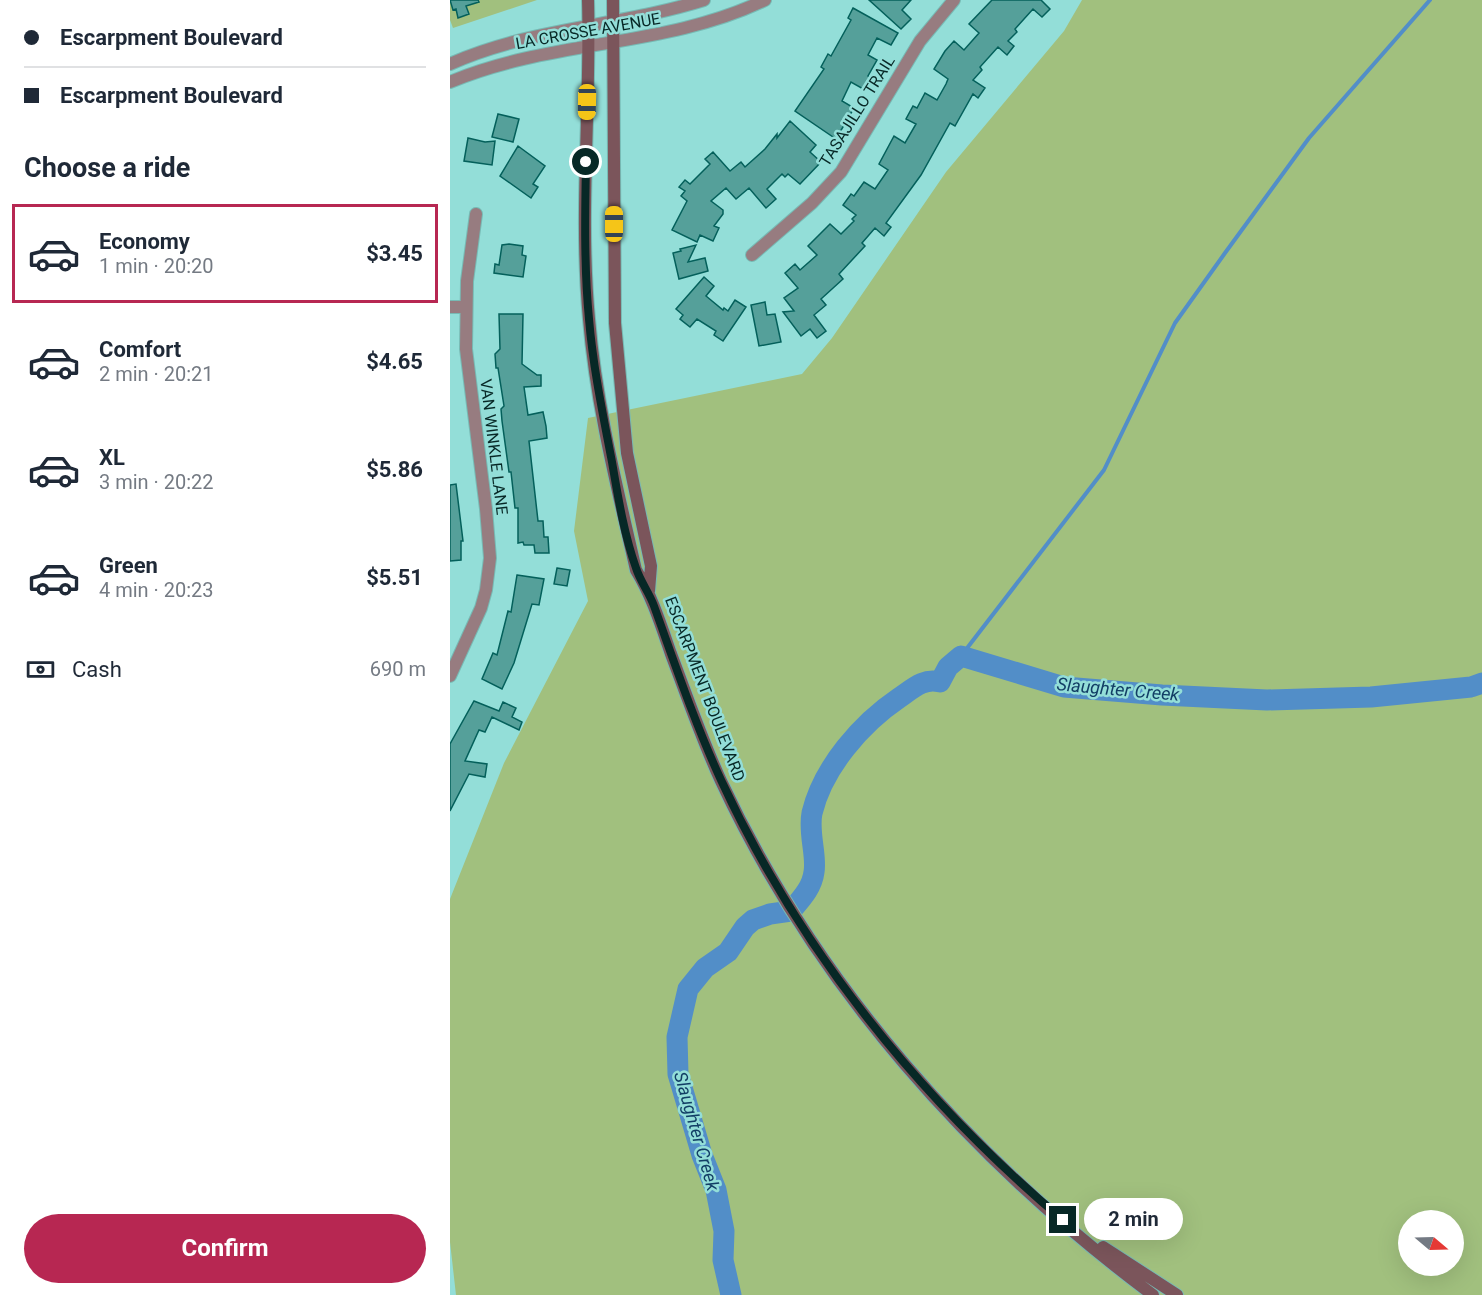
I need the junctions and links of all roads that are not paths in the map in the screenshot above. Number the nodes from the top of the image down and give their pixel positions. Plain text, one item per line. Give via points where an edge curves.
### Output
1 (588, 0) edge
2 (613, 0) edge
3 (704, 0) edge
4 (765, 0) edge
5 (954, 0) edge
6 (614, 21) junction
7 (588, 27) junction
8 (615, 42) junction
9 (588, 46) junction
10 (450, 64) edge
11 (450, 82) edge
12 (476, 214) dead end
13 (752, 255) dead end
14 (450, 307) edge
15 (465, 307) junction
16 (649, 591) junction
17 (450, 676) edge
18 (1063, 1220) junction
19 (1153, 1295) edge
20 (1177, 1295) edge

1 - 7 main road, ESCARPMENT BOULEVARD
2 - 6 main road, ESCARPMENT BOULEVARD
3 - 6 street, LA CROSSE AVENUE
4 - 8 street, LA CROSSE AVENUE via 691,27
5 - 13 street, TASAJILLO TRAIL via 920,41 841,172 813,203
6 - 7 street, LA CROSSE AVENUE
6 - 8 main road, ESCARPMENT BOULEVARD
7 - 9 main road, ESCARPMENT BOULEVARD
7 - 10 street, LA CROSSE AVENUE via 507,45
8 - 9 street, LA CROSSE AVENUE
8 - 16 main road, ESCARPMENT BOULEVARD via 615,323 627,453 651,566
9 - 11 street, LA CROSSE AVENUE via 528,57
9 - 16 main road, ESCARPMENT BOULEVARD via 585,232 589,319 616,485 636,570
12 - 15 street, VAN WINKLE LANE
14 - 15 street
15 - 17 street, VAN WINKLE LANE via 467,362 490,558 481,608
16 - 18 main road, ESCARPMENT BOULEVARD via 721,781 792,911 896,1056 976,1143
18 - 19 main road, ESCARPMENT BOULEVARD via 1089,1246
18 - 20 main road, ESCARPMENT BOULEVARD

